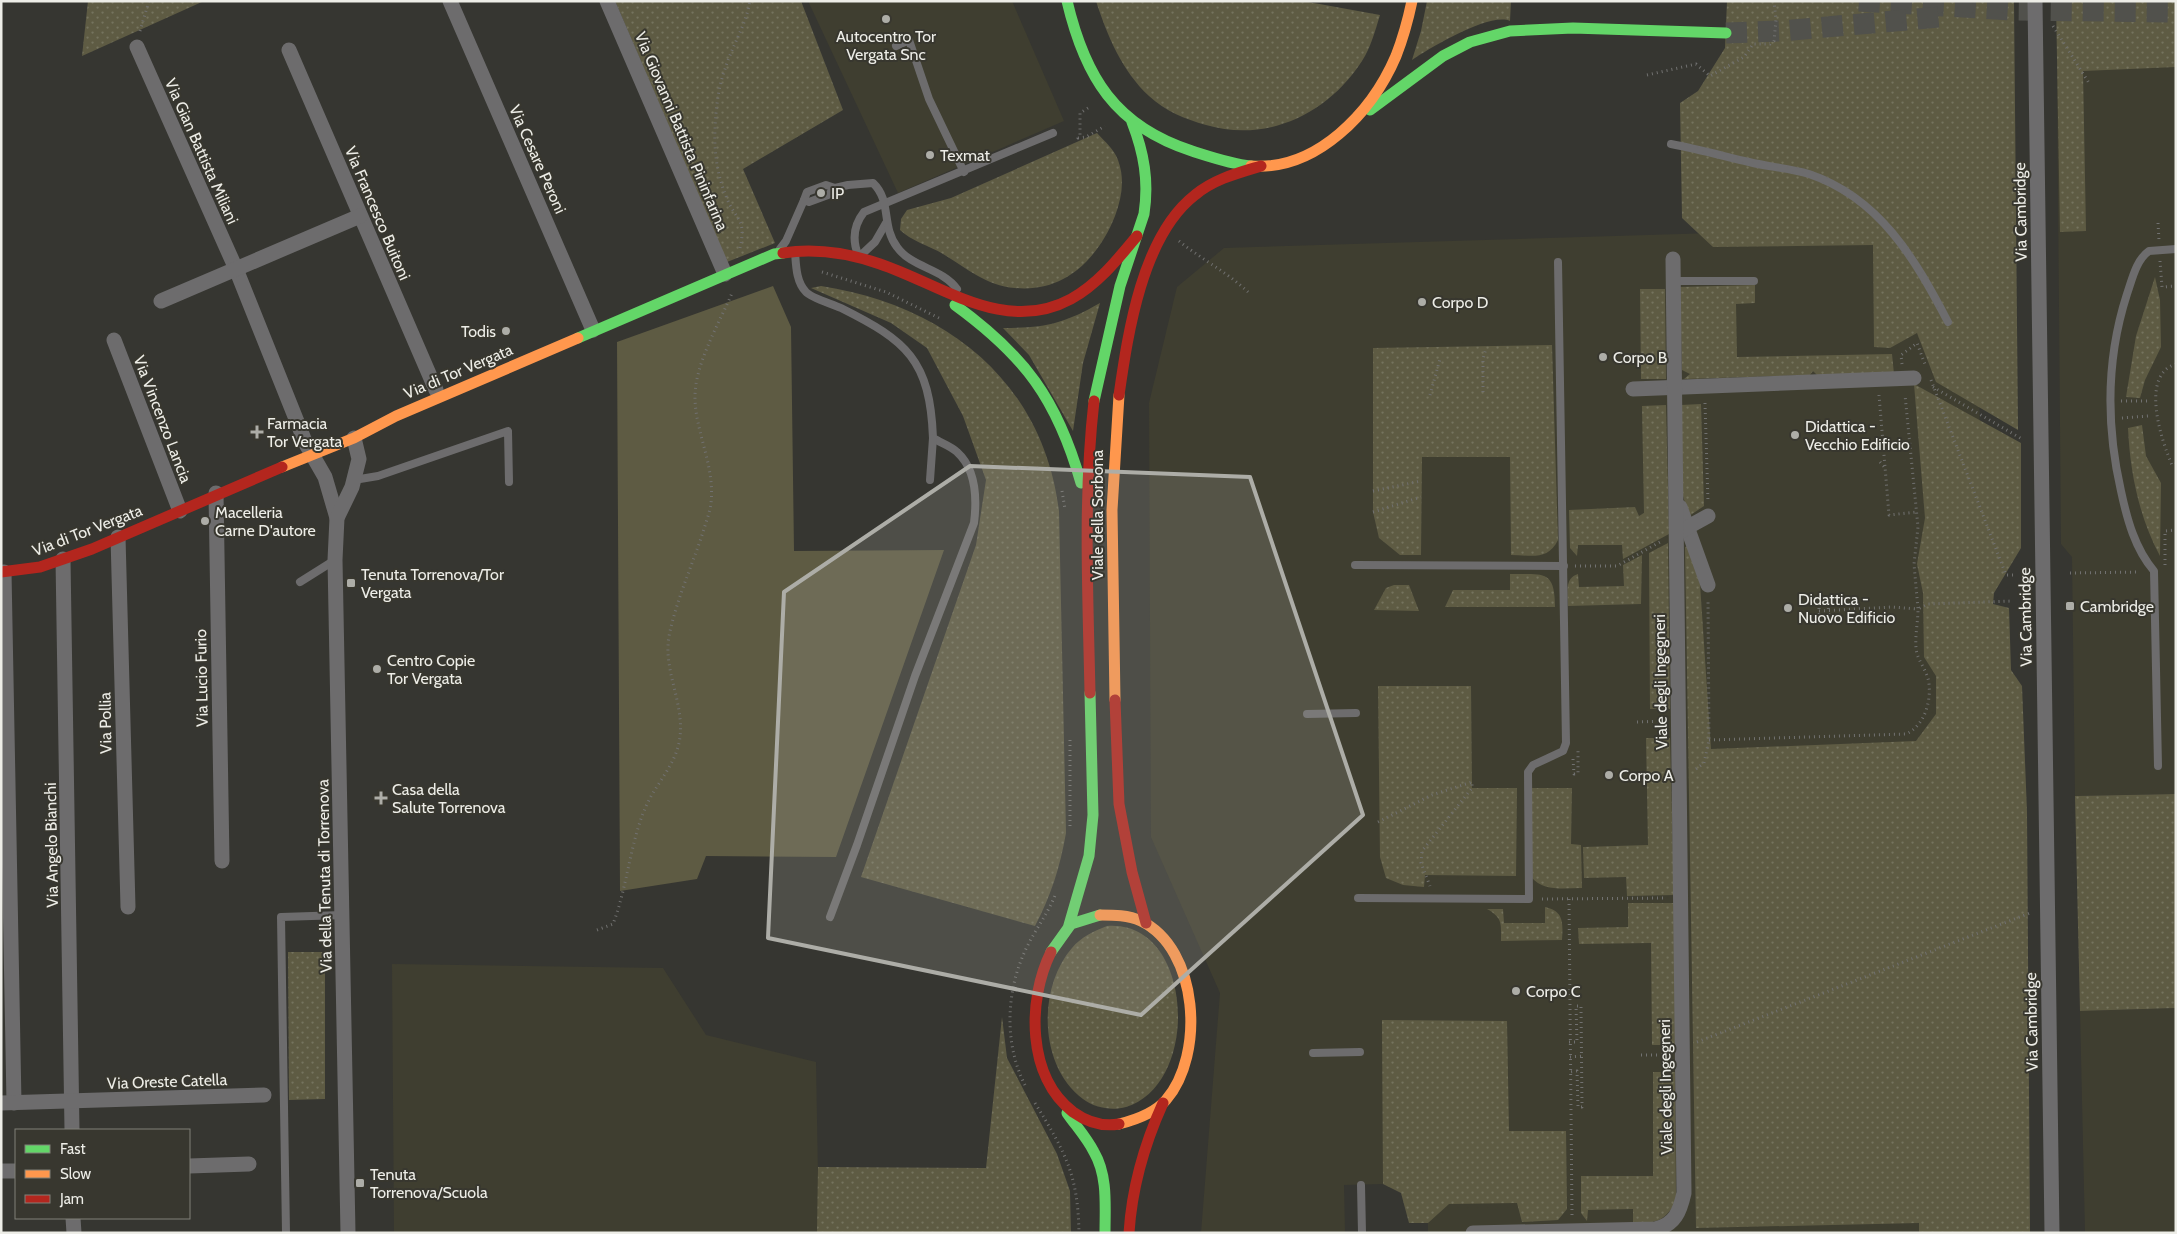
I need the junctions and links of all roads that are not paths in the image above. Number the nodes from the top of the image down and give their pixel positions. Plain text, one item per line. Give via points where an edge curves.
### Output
1 (450, 1) edge
2 (607, 1) edge
3 (1056, 1) edge
4 (1067, 1) edge
5 (1412, 1) edge
6 (2035, 1) edge
7 (1073, 32) junction
8 (1726, 33) tunnel mouth
9 (137, 46) road end
10 (896, 46) dead end
11 (290, 50) dead end
12 (1132, 122) junction
13 (1053, 133) dead end
14 (1339, 134) junction
15 (1671, 144) dead end
16 (1262, 166) junction
17 (964, 172) junction
18 (885, 203) junction
19 (360, 216) junction
20 (886, 223) junction
21 (1137, 236) junction
22 (2176, 249) edge
23 (795, 250) junction
24 (776, 253) junction
25 (858, 257) junction
26 (1673, 259) dead end
27 (1558, 262) dead end
28 (236, 269) junction
29 (725, 274) junction
30 (1673, 281) junction
31 (1754, 281) dead end
32 (931, 286) junction
33 (961, 298) junction
34 (161, 301) dead end
35 (1948, 322) dead end
36 (593, 330) junction
37 (114, 340) dead end
38 (1909, 379) road end
39 (1675, 388) junction
40 (1633, 389) dead end
41 (436, 390) dead end
42 (354, 438) junction
43 (933, 438) junction
44 (310, 455) junction
45 (354, 480) junction
46 (930, 480) dead end
47 (509, 482) dead end
48 (216, 494) junction
49 (1086, 502) junction
50 (180, 511) junction
51 (1708, 516) dead end
52 (337, 518) junction
53 (1682, 531) junction
54 (118, 537) junction
55 (63, 560) junction
56 (335, 560) junction
57 (1355, 566) dead end
58 (1564, 566) junction
59 (3, 572) edge
60 (300, 582) dead end
61 (1708, 585) dead end
62 (1356, 713) dead end
63 (1307, 714) dead end
64 (2158, 766) dead end
65 (222, 861) dead end
66 (1358, 898) dead end
67 (128, 908) dead end
68 (343, 915) junction
69 (830, 917) dead end
70 (1146, 924) junction
71 (1069, 925) junction
72 (1360, 1052) dead end
73 (1312, 1053) dead end
74 (264, 1095) dead end
75 (1055, 1096) junction
76 (72, 1102) junction
77 (8, 1103) edge
78 (1163, 1103) junction
79 (72, 1129) edge
80 (249, 1164) dead end
81 (190, 1166) edge
82 (15, 1170) edge
83 (1, 1171) edge
84 (1361, 1185) dead end
85 (73, 1219) edge
86 (74, 1233) edge
87 (286, 1233) edge
88 (348, 1233) edge
89 (1105, 1233) edge
90 (1129, 1233) edge
91 (1362, 1233) edge
92 (1473, 1233) edge
93 (2052, 1233) edge

1 - 36 street, Via Cesare Peroni
2 - 29 street, Via Giovanni Battista Pininfarina
3 - 7 street
4 - 7 street
5 - 14 street via 1405,33 1385,77 1369,101
6 - 93 street, Via Cambridge
7 - 12 street via 1102,89
8 - 14 street via 1554,28 1496,33 1435,60
9 - 28 street, Via Gian Battista Miliani
10 - 17 lane via 909,40 929,99
11 - 19 street, Via Francesco Buitoni
12 - 16 street via 1195,152
12 - 21 street, Viale della Sorbona via 1147,172 1146,207
13 - 17 lane
14 - 16 street, Viale della Sorbona via 1299,158
15 - 35 lane via 1798,171 1852,195 1874,212 1901,241
16 - 70 street, Viale della Sorbona via 1205,186 1177,212 1166,229 1143,284 1125,353 1114,434 1111,497 1117,786 1129,865
17 - 18 lane
18 - 20 lane
18 - 24 lane via 872,184 835,188 828,195 809,202 804,200 786,241
18 - 25 lane via 864,212 859,218 854,239
19 - 28 street
19 - 41 street, Via Francesco Buitoni
20 - 25 lane via 875,242
20 - 33 lane via 898,249 947,278
21 - 33 street, Via di Tor Vergata via 1095,284 1056,306 1035,311 1004,312
21 - 49 street, Viale della Sorbona via 1102,357 1091,422
22 - 64 lane via 2149,251 2138,265 2119,323 2110,374 2112,442 2123,502 2134,539 2144,558 2157,568
23 - 24 street, Via di Tor Vergata
23 - 25 street, Via di Tor Vergata via 828,251
23 - 43 lane via 798,275 806,293 880,328 910,353 932,411
24 - 29 street, Via di Tor Vergata
25 - 32 street, Via di Tor Vergata
26 - 30 street
27 - 58 lane
28 - 34 street
28 - 44 street, Via Gian Battista Miliani
29 - 36 street, Via di Tor Vergata
30 - 31 lane
30 - 39 street
32 - 33 street, Via di Tor Vergata
32 - 49 street, Via di Tor Vergata via 1000,338 1031,372 1049,399 1064,431
36 - 42 street, Via di Tor Vergata via 396,416
37 - 50 street, Via Vincenzo Lancia
38 - 39 street
39 - 40 street
39 - 53 street via 1675,495
42 - 44 street, Via di Tor Vergata
42 - 45 street, Via della Tenuta di Torrenova via 359,459
43 - 46 lane
43 - 69 lane via 966,461 974,482 974,523 915,676
44 - 48 street, Via di Tor Vergata
44 - 52 street, Via della Tenuta di Torrenova via 325,477
45 - 47 lane via 378,476 508,431
45 - 52 street, Via della Tenuta di Torrenova
48 - 50 street, Via di Tor Vergata
48 - 65 street, Via Lucio Furio
49 - 71 street, Viale della Sorbona via 1094,816 1089,856
50 - 54 street, Via di Tor Vergata
51 - 53 street
52 - 56 street, Via della Tenuta di Torrenova
53 - 61 street
53 - 92 street, Viale degli Ingegneri via 1678,720 1684,1192 1681,1208 1672,1222 1655,1229
54 - 55 street, Via di Tor Vergata
54 - 67 street, Via Pollia
55 - 59 street, Via di Tor Vergata
55 - 76 street, Via Angelo Bianchi
56 - 60 lane
56 - 68 street, Via della Tenuta di Torrenova
57 - 58 lane
58 - 66 lane via 1566,743 1563,751 1533,765 1528,772 1529,899
59 - 77 street
62 - 63 lane
68 - 87 lane via 281,917
68 - 88 street, Via della Tenuta di Torrenova
70 - 71 street via 1116,915 1100,915
70 - 78 street via 1177,960 1189,998 1191,1038 1188,1055
71 - 75 street, Viale della Sorbona via 1045,970 1036,1015 1040,1063
72 - 73 lane
74 - 76 street, Via Oreste Catella
75 - 78 street via 1084,1120 1104,1126 1131,1121
75 - 89 street via 1092,1148 1101,1168
76 - 77 street, Via Oreste Catella
76 - 79 street, Via Angelo Bianchi
78 - 90 street via 1137,1167
80 - 81 street
82 - 83 street
84 - 91 lane
85 - 86 street

